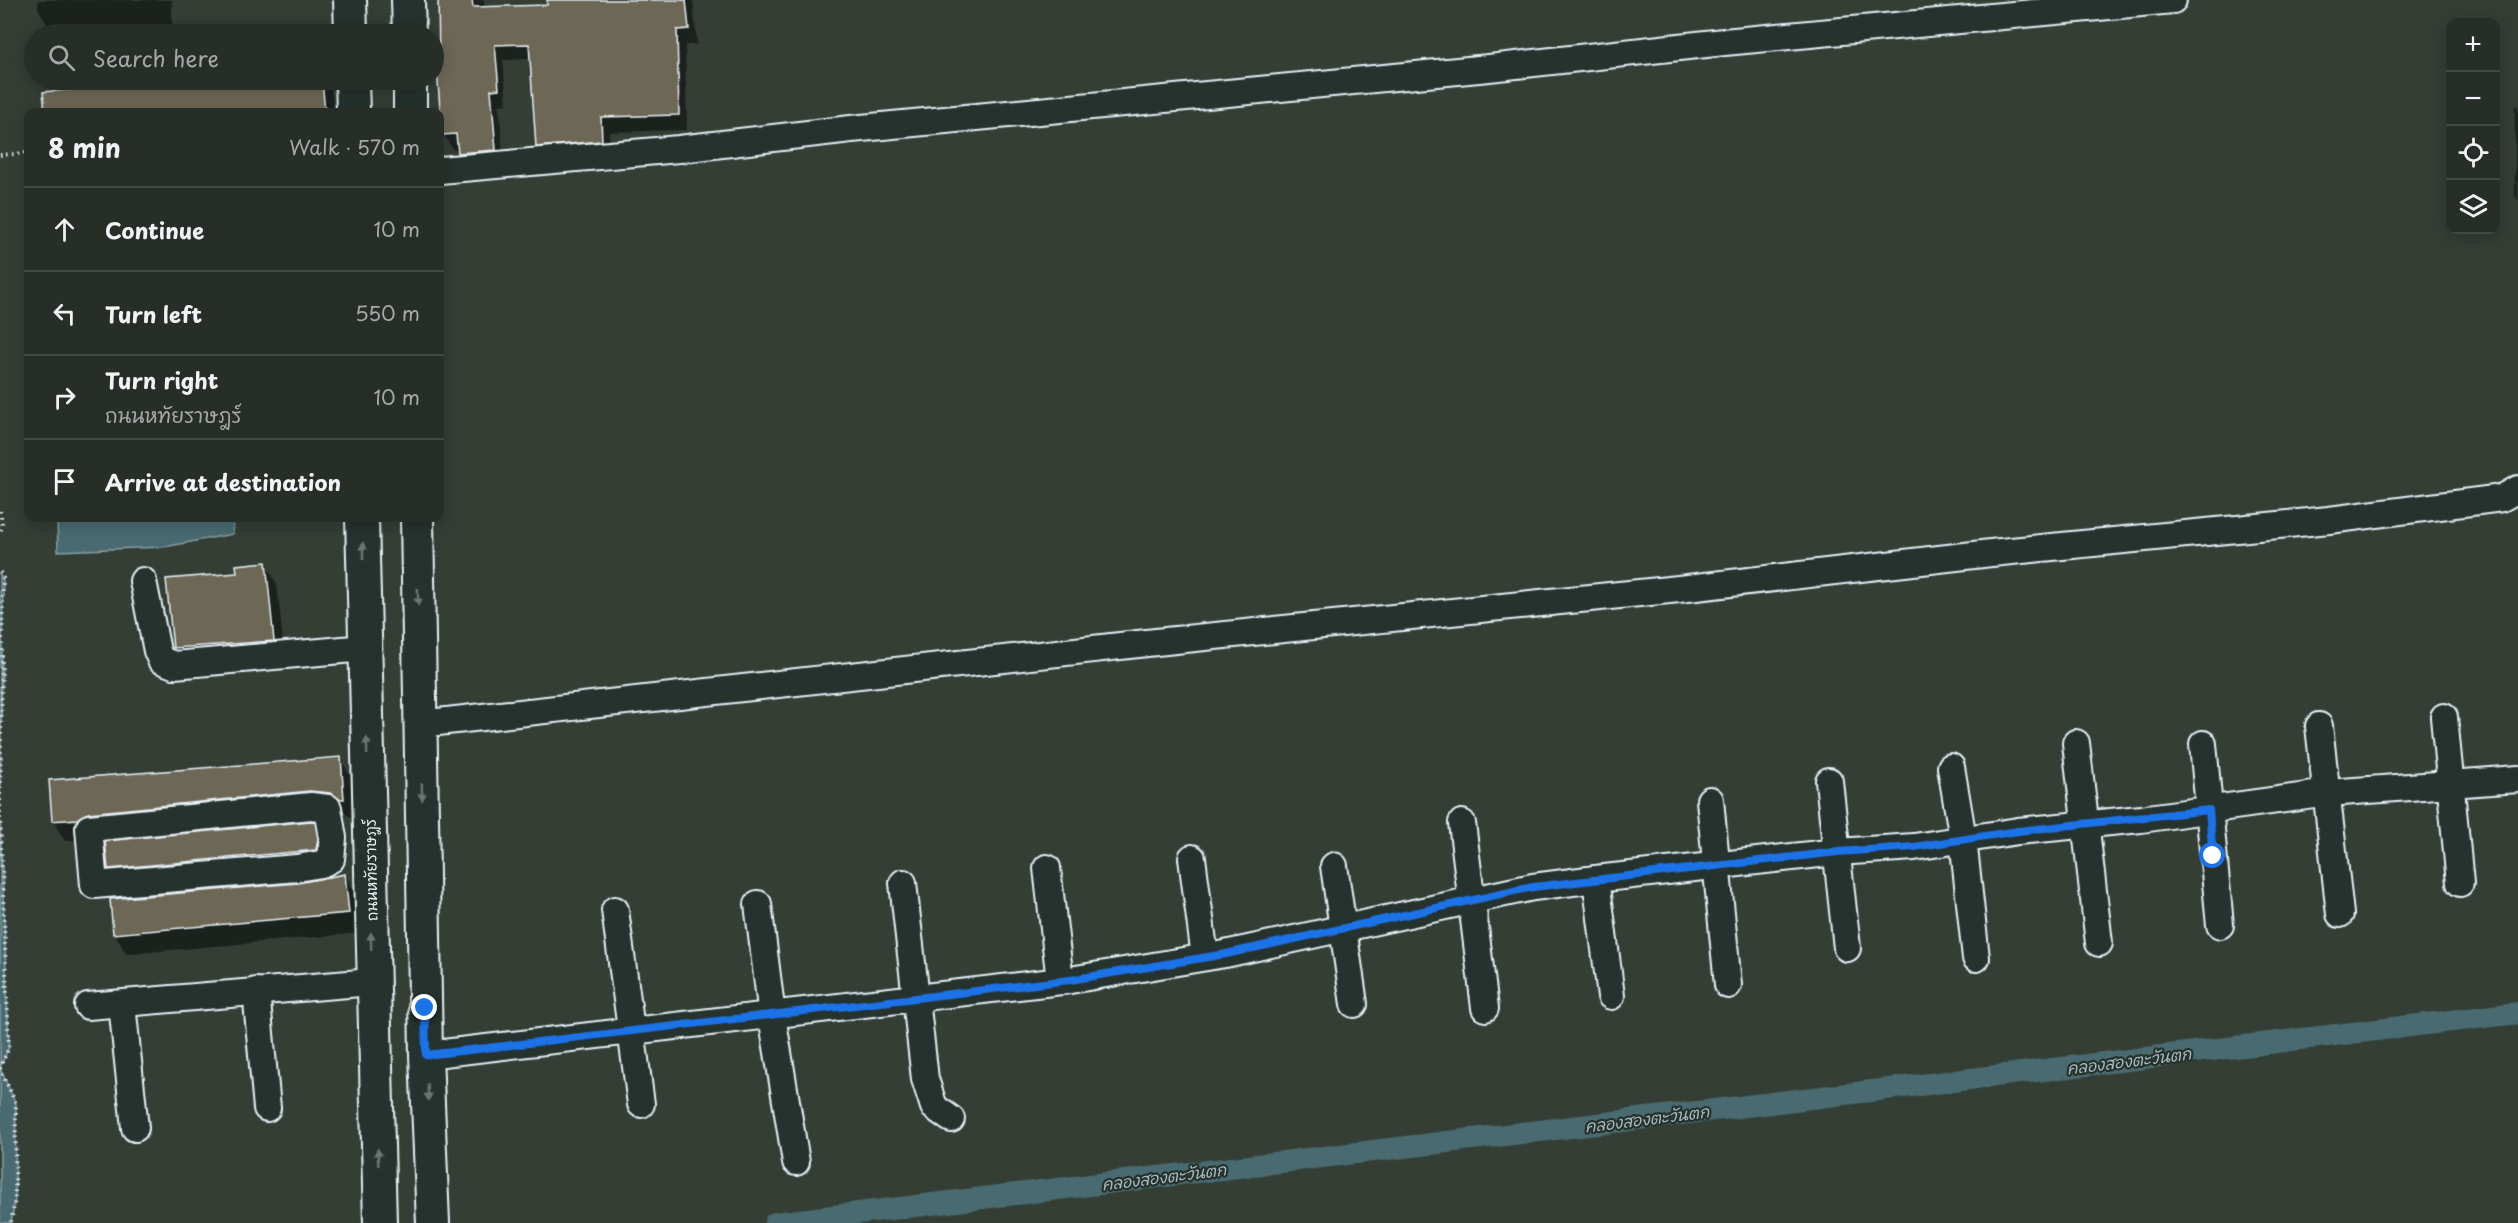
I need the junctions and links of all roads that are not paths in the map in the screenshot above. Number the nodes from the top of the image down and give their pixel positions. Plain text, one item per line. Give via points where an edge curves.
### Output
1 (350, 0) edge
2 (408, 0) edge
3 (2173, 0) edge
4 (2116, 2) edge
5 (351, 24) edge
6 (409, 24) edge
7 (352, 90) edge
8 (410, 90) edge
9 (353, 108) edge
10 (410, 108) edge
11 (444, 170) edge
12 (2518, 489) edge
13 (362, 522) edge
14 (417, 522) edge
15 (143, 581) dead end
16 (365, 648) junction
17 (2444, 717) dead end
18 (420, 724) junction
19 (2319, 726) dead end
20 (2076, 743) dead end
21 (2203, 744) dead end
22 (1951, 767) dead end
23 (2518, 779) edge
24 (1829, 781) dead end
25 (2450, 785) junction
26 (2328, 793) junction
27 (1710, 800) dead end
28 (2209, 810) junction
29 (369, 818) junction
30 (331, 820) junction
31 (1462, 823) dead end
32 (2084, 825) junction
33 (1963, 839) junction
34 (1837, 852) junction
35 (1192, 858) dead end
36 (1717, 865) junction
37 (1334, 866) dead end
38 (1047, 868) dead end
39 (1596, 879) junction
40 (903, 883) dead end
41 (2460, 883) dead end
42 (1472, 899) junction
43 (758, 904) dead end
44 (615, 910) dead end
45 (2340, 914) dead end
46 (2220, 925) dead end
47 (1343, 929) junction
48 (2099, 943) dead end
49 (1847, 948) dead end
50 (1205, 957) junction
51 (1976, 958) dead end
52 (1060, 981) junction
53 (372, 982) junction
54 (1728, 985) dead end
55 (256, 991) junction
56 (1611, 996) dead end
57 (917, 998) junction
58 (122, 1004) junction
59 (1354, 1004) dead end
60 (88, 1006) dead end
61 (1485, 1008) dead end
62 (772, 1016) junction
63 (631, 1031) junction
64 (426, 1055) junction
65 (641, 1104) dead end
66 (267, 1108) dead end
67 (951, 1119) dead end
68 (135, 1128) dead end
69 (796, 1162) dead end
70 (433, 1217) edge
71 (380, 1219) edge

1 - 5 main road
2 - 6 main road
3 - 4 street
4 - 11 street
7 - 9 main road
8 - 10 main road
12 - 18 street via 2502,498 2329,520 1990,553
16 -> 13 main road, ถนนหทัยราษฎร์
14 -> 18 main road
15 - 16 street via 157,651 161,660 174,665
29 -> 16 main road, ถนนหทัยราษฎร์
17 - 25 street
18 -> 64 main road
19 - 26 street
20 - 32 street
21 - 28 street
22 - 33 street
23 - 25 street
24 - 34 street
25 - 26 street
25 - 41 street
26 - 28 street
26 - 45 street
27 - 36 street
28 - 32 street
28 - 46 street
29 - 30 street
53 -> 29 main road, ถนนหทัยราษฎร์
30 - 30 street via 331,859 321,864 94,885 89,828 311,806 328,808
31 - 42 street
32 - 33 street
32 - 48 street
33 - 34 street
33 - 51 street
34 - 36 street
34 - 49 street
35 - 50 street
36 - 39 street
36 - 54 street
37 - 47 street
38 - 52 street
39 - 42 street
39 - 56 street
40 - 57 street
42 - 47 street
42 - 61 street
43 - 62 street
44 - 63 street
47 - 50 street
47 - 59 street
50 - 52 street
52 - 57 street
53 - 55 street
71 -> 53 main road, ถนนหทัยราษฎร์
55 - 58 street
55 - 66 street
57 - 62 street
57 - 67 street via 925,1079 934,1107
58 - 60 street
58 - 68 street
62 - 63 street
62 - 69 street
63 - 64 street
63 - 65 street
64 -> 70 main road

